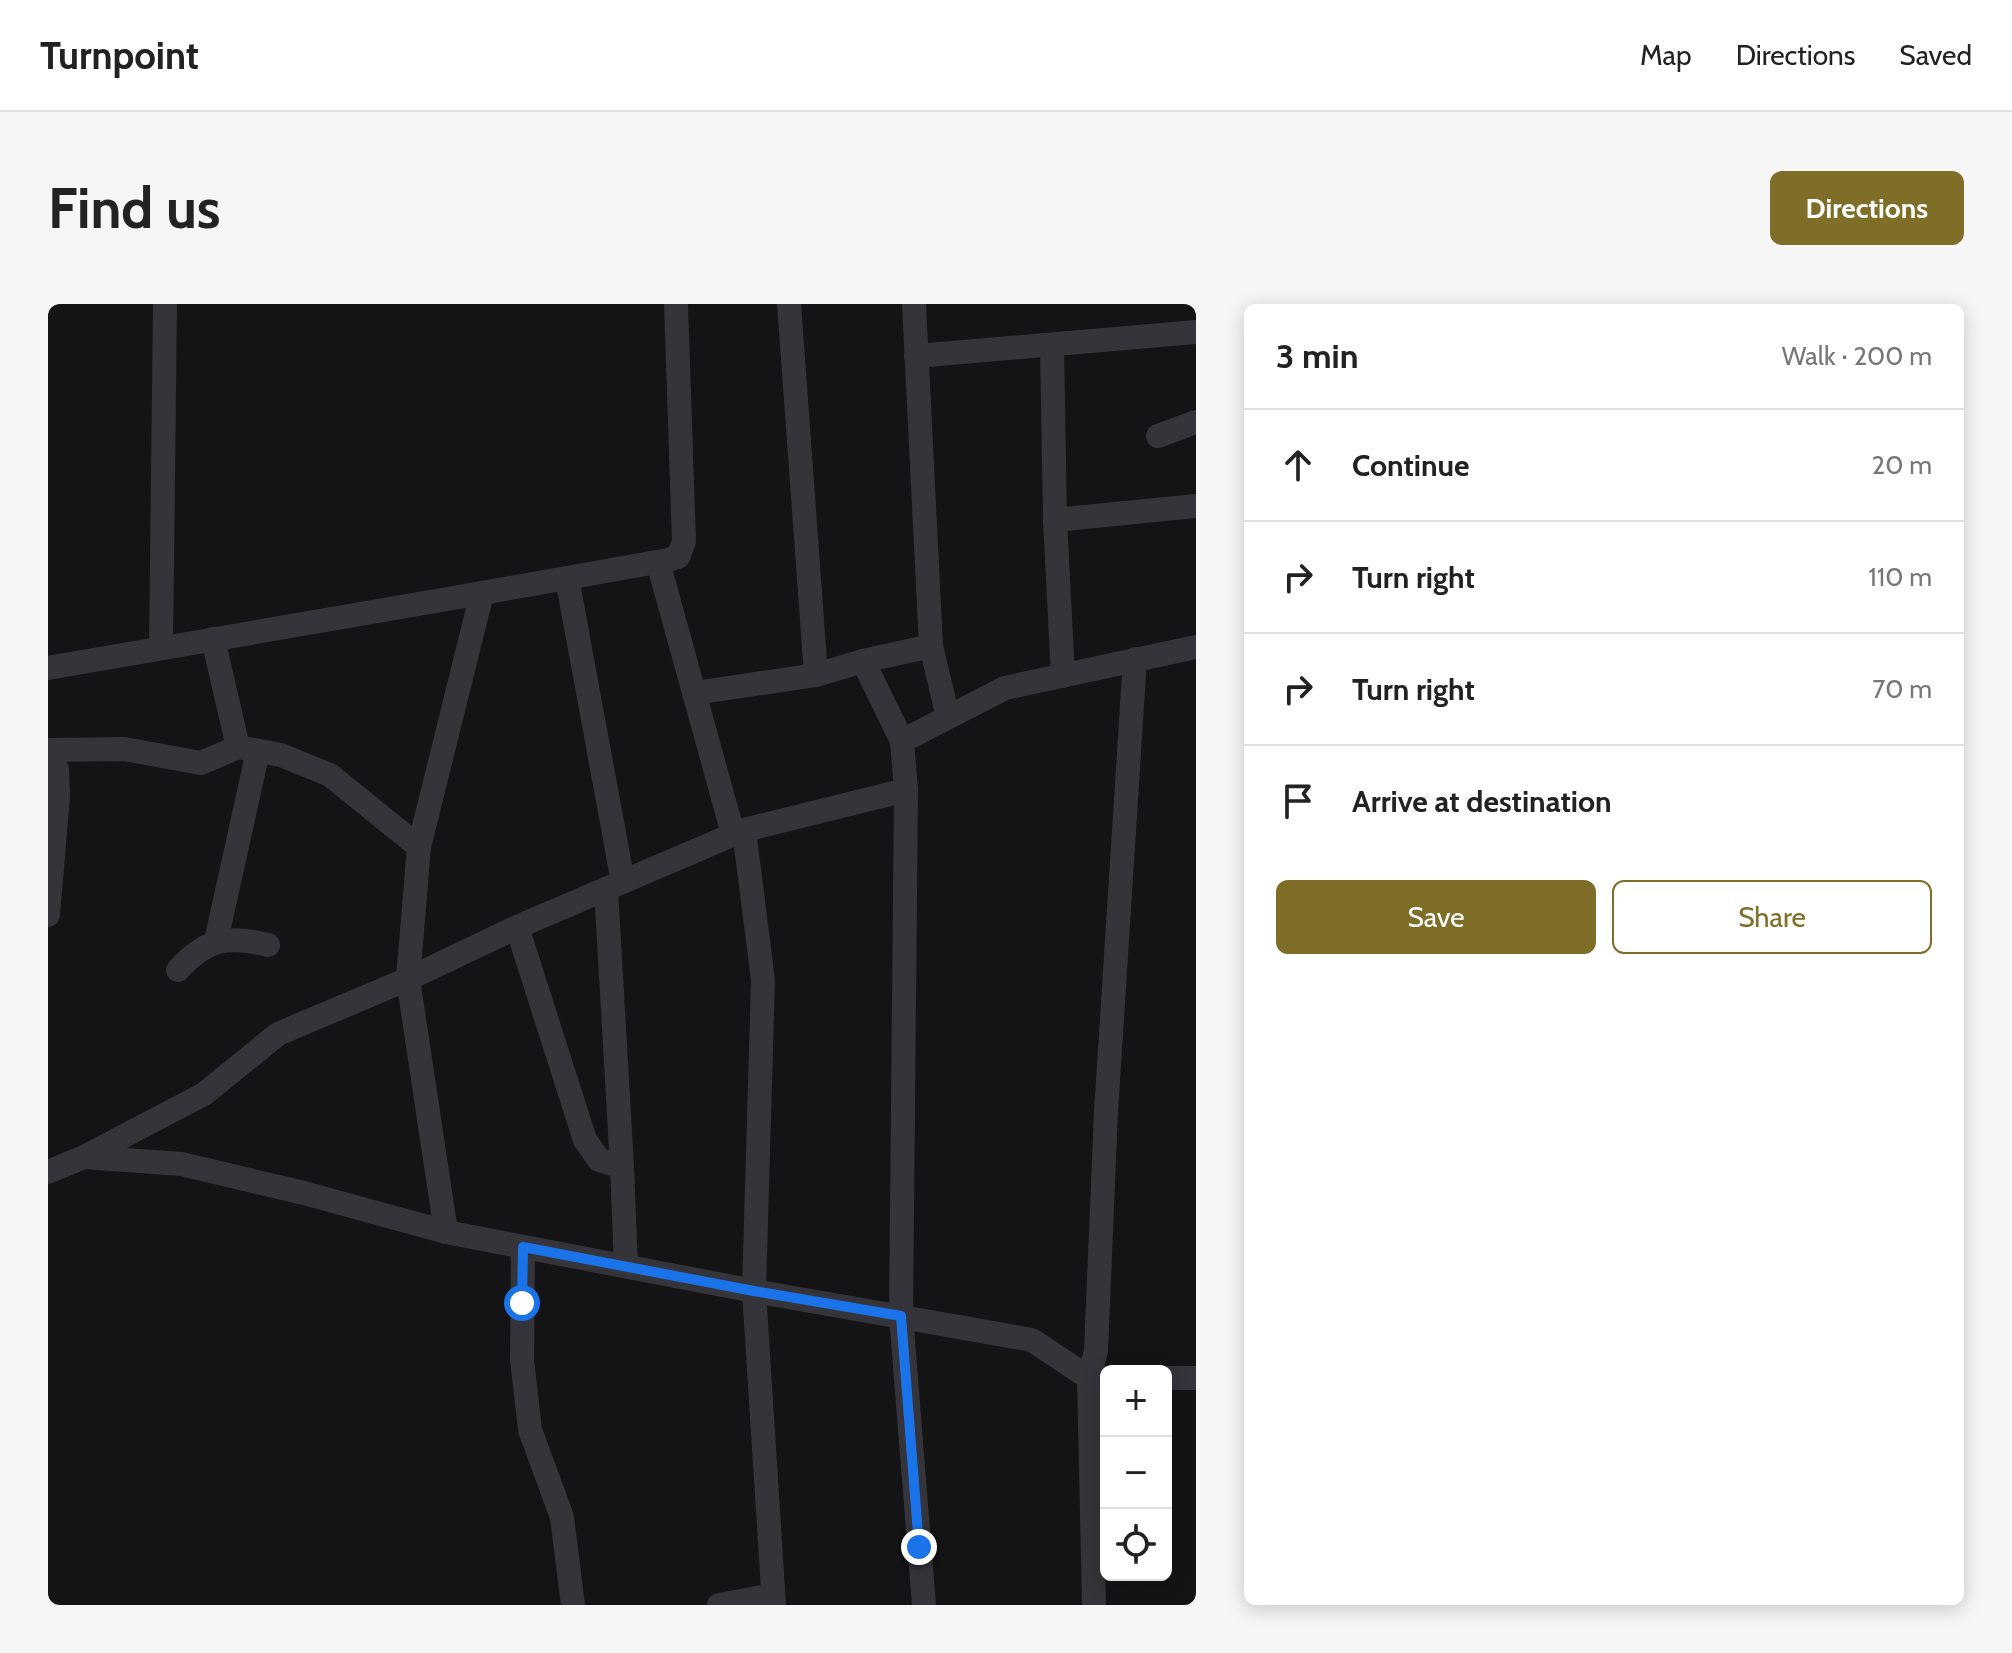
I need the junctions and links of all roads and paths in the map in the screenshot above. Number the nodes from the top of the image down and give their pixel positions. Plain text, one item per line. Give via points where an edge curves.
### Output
1 (165, 304) edge
2 (676, 304) edge
3 (789, 304) edge
4 (914, 304) edge
5 (1196, 332) edge
6 (1052, 345) junction
7 (916, 356) junction
8 (1196, 422) edge
9 (1158, 436) dead end
10 (1196, 506) edge
11 (1055, 520) junction
12 (658, 562) junction
13 (567, 578) junction
14 (482, 593) junction
15 (213, 639) junction
16 (931, 646) junction
17 (1196, 647) edge
18 (161, 648) junction
19 (1135, 659) junction
20 (863, 661) junction
21 (48, 668) edge
22 (816, 675) junction
23 (1063, 676) junction
24 (695, 693) junction
25 (948, 717) junction
26 (902, 741) junction
27 (248, 749) junction
28 (48, 750) edge
29 (48, 758) edge
30 (906, 790) junction
31 (739, 832) junction
32 (419, 847) junction
33 (614, 885) junction
34 (48, 915) edge
35 (517, 927) junction
36 (216, 941) junction
37 (268, 945) dead end
38 (178, 970) dead end
39 (408, 979) junction
40 (84, 1157) junction
41 (622, 1167) junction
42 (48, 1172) edge
43 (446, 1232) junction
44 (523, 1247) junction
45 (626, 1266) junction
46 (754, 1291) junction
47 (901, 1316) junction
48 (1097, 1378) edge
49 (1172, 1378) edge
50 (1196, 1378) edge
51 (773, 1600) edge
52 (573, 1605) edge
53 (719, 1605) edge
54 (924, 1605) edge
55 (1094, 1605) edge

1 - 18 street
2 - 12 street via 684,542 678,557
3 - 22 street
4 - 7 street
5 - 6 street
6 - 7 street
6 - 11 street
7 - 16 street
8 - 9 street
10 - 11 street
11 - 23 street
12 - 13 street
12 - 24 street
13 - 14 street
13 - 33 street
14 - 15 street
14 - 32 street
15 - 18 street
15 - 27 street
16 - 20 street
16 - 25 street
17 - 19 street
18 - 21 street
19 - 23 street
19 - 48 street via 1106,1112
20 - 22 street
20 - 26 street
22 - 24 street
23 - 25 street via 1005,688
24 - 31 street
25 - 26 street
26 - 30 street
27 - 28 street via 201,763 124,749
27 - 32 street via 281,755 330,775
27 - 36 street
29 - 34 street via 57,769 58,797
30 - 31 street
30 - 47 street
31 - 33 street
31 - 46 street via 763,980
32 - 39 street
33 - 35 street
33 - 41 street
35 - 39 street
35 - 41 street via 585,1140 599,1160
36 - 37 street
36 - 38 street
39 - 40 street via 278,1034 204,1094
39 - 43 street
40 - 42 street
40 - 43 street via 181,1164
41 - 45 street
43 - 44 street
44 - 45 street
44 - 52 street via 522,1360 530,1430 562,1517
45 - 46 street
46 - 47 street
46 - 51 street
47 - 48 street via 1032,1340
47 - 54 street
48 - 55 street
49 - 50 street
51 - 53 street

